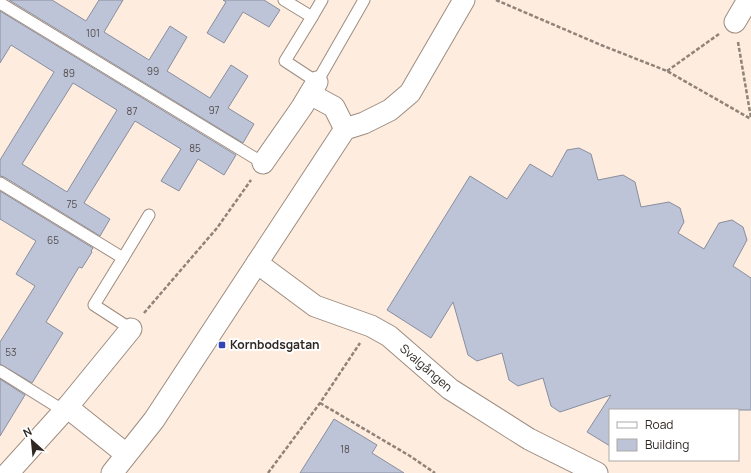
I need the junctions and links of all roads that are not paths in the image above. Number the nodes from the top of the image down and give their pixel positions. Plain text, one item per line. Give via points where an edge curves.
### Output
1 (284, 0) edge
2 (322, 0) edge
3 (364, 0) edge
4 (464, 0) edge
5 (748, 0) edge
6 (0, 3) edge
7 (312, 16) junction
8 (735, 22) road end
9 (313, 88) junction
10 (345, 128) junction
11 (263, 163) joint
12 (0, 183) edge
13 (149, 215) dead end
14 (123, 258) junction
15 (257, 263) junction
16 (131, 329) joint
17 (0, 371) edge
18 (65, 409) junction
19 (126, 454) junction
20 (8, 473) edge
21 (112, 473) edge
22 (597, 473) edge

1 - 7 lane
2 - 7 lane
3 - 9 lane
4 - 10 street via 410,93 390,110 364,123
5 - 8 street
6 - 11 lane
7 - 9 lane via 285,61
9 - 10 street via 334,107
9 - 11 street
10 - 15 street
12 - 14 lane
13 - 14 lane
14 - 16 lane via 94,305
15 - 19 street via 154,420
15 - 22 street, Svalgången via 315,306 371,326 390,336 450,389 529,439
16 - 18 street
17 - 18 lane
18 - 19 street
18 - 20 street
19 - 21 street

